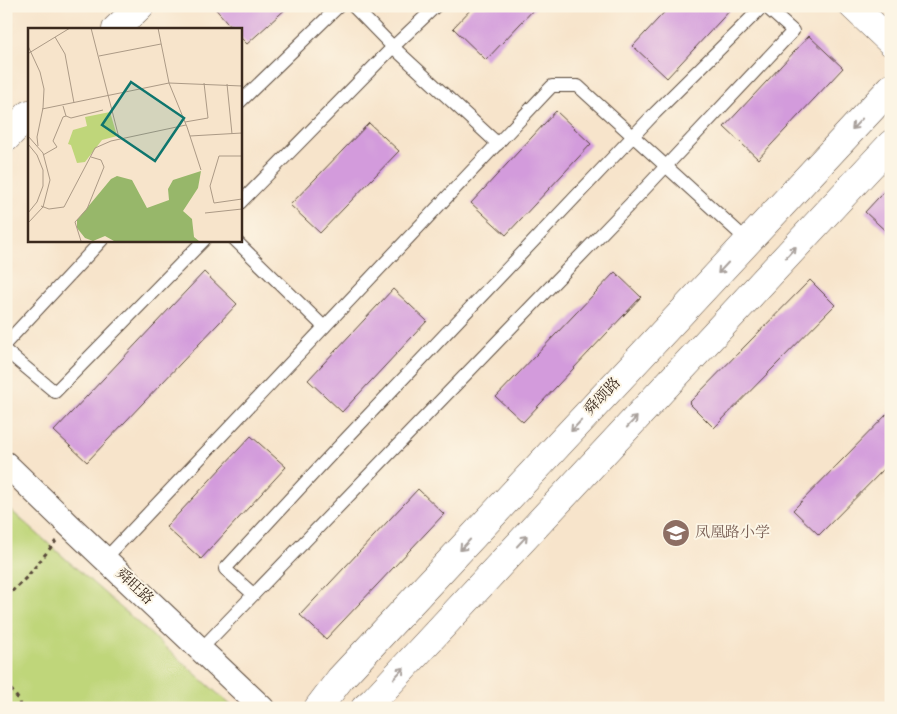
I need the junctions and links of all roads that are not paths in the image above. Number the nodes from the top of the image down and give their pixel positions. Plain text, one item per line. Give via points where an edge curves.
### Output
1 (140, 6) edge
2 (340, 6) edge
3 (353, 6) edge
4 (436, 6) edge
5 (764, 6) edge
6 (853, 6) edge
7 (117, 28) edge
8 (891, 42) edge
9 (392, 47) junction
10 (891, 88) edge
11 (241, 101) edge
12 (28, 115) edge
13 (633, 136) junction
14 (6, 138) edge
15 (498, 144) junction
16 (891, 144) edge
17 (666, 166) junction
18 (241, 202) edge
19 (101, 241) edge
20 (203, 241) edge
21 (236, 241) edge
22 (748, 241) junction
23 (324, 327) junction
24 (6, 343) edge
25 (6, 351) edge
26 (6, 464) edge
27 (105, 559) junction
28 (254, 594) junction
29 (200, 650) junction
30 (262, 708) edge
31 (318, 708) edge
32 (365, 708) edge

1 - 7 main road
2 - 11 lane
3 - 9 lane
4 - 9 lane
5 - 13 lane
5 - 17 lane via 792,31
6 - 8 main road
9 - 15 lane
9 - 18 lane
10 -> 22 main road, 舜颂路
12 - 14 main road
13 - 15 lane via 578,86 552,86
13 - 17 lane
13 - 28 lane via 225,569
15 - 23 lane
32 -> 16 main road
17 - 22 lane
17 - 28 lane
19 - 24 lane
20 - 25 lane via 55,392
21 - 23 lane
22 -> 31 main road, 舜颂路 via 340,679
23 - 27 lane
26 - 27 street, 舜旺路
27 - 29 street, 舜旺路
28 - 29 lane
29 - 30 street, 舜旺路

